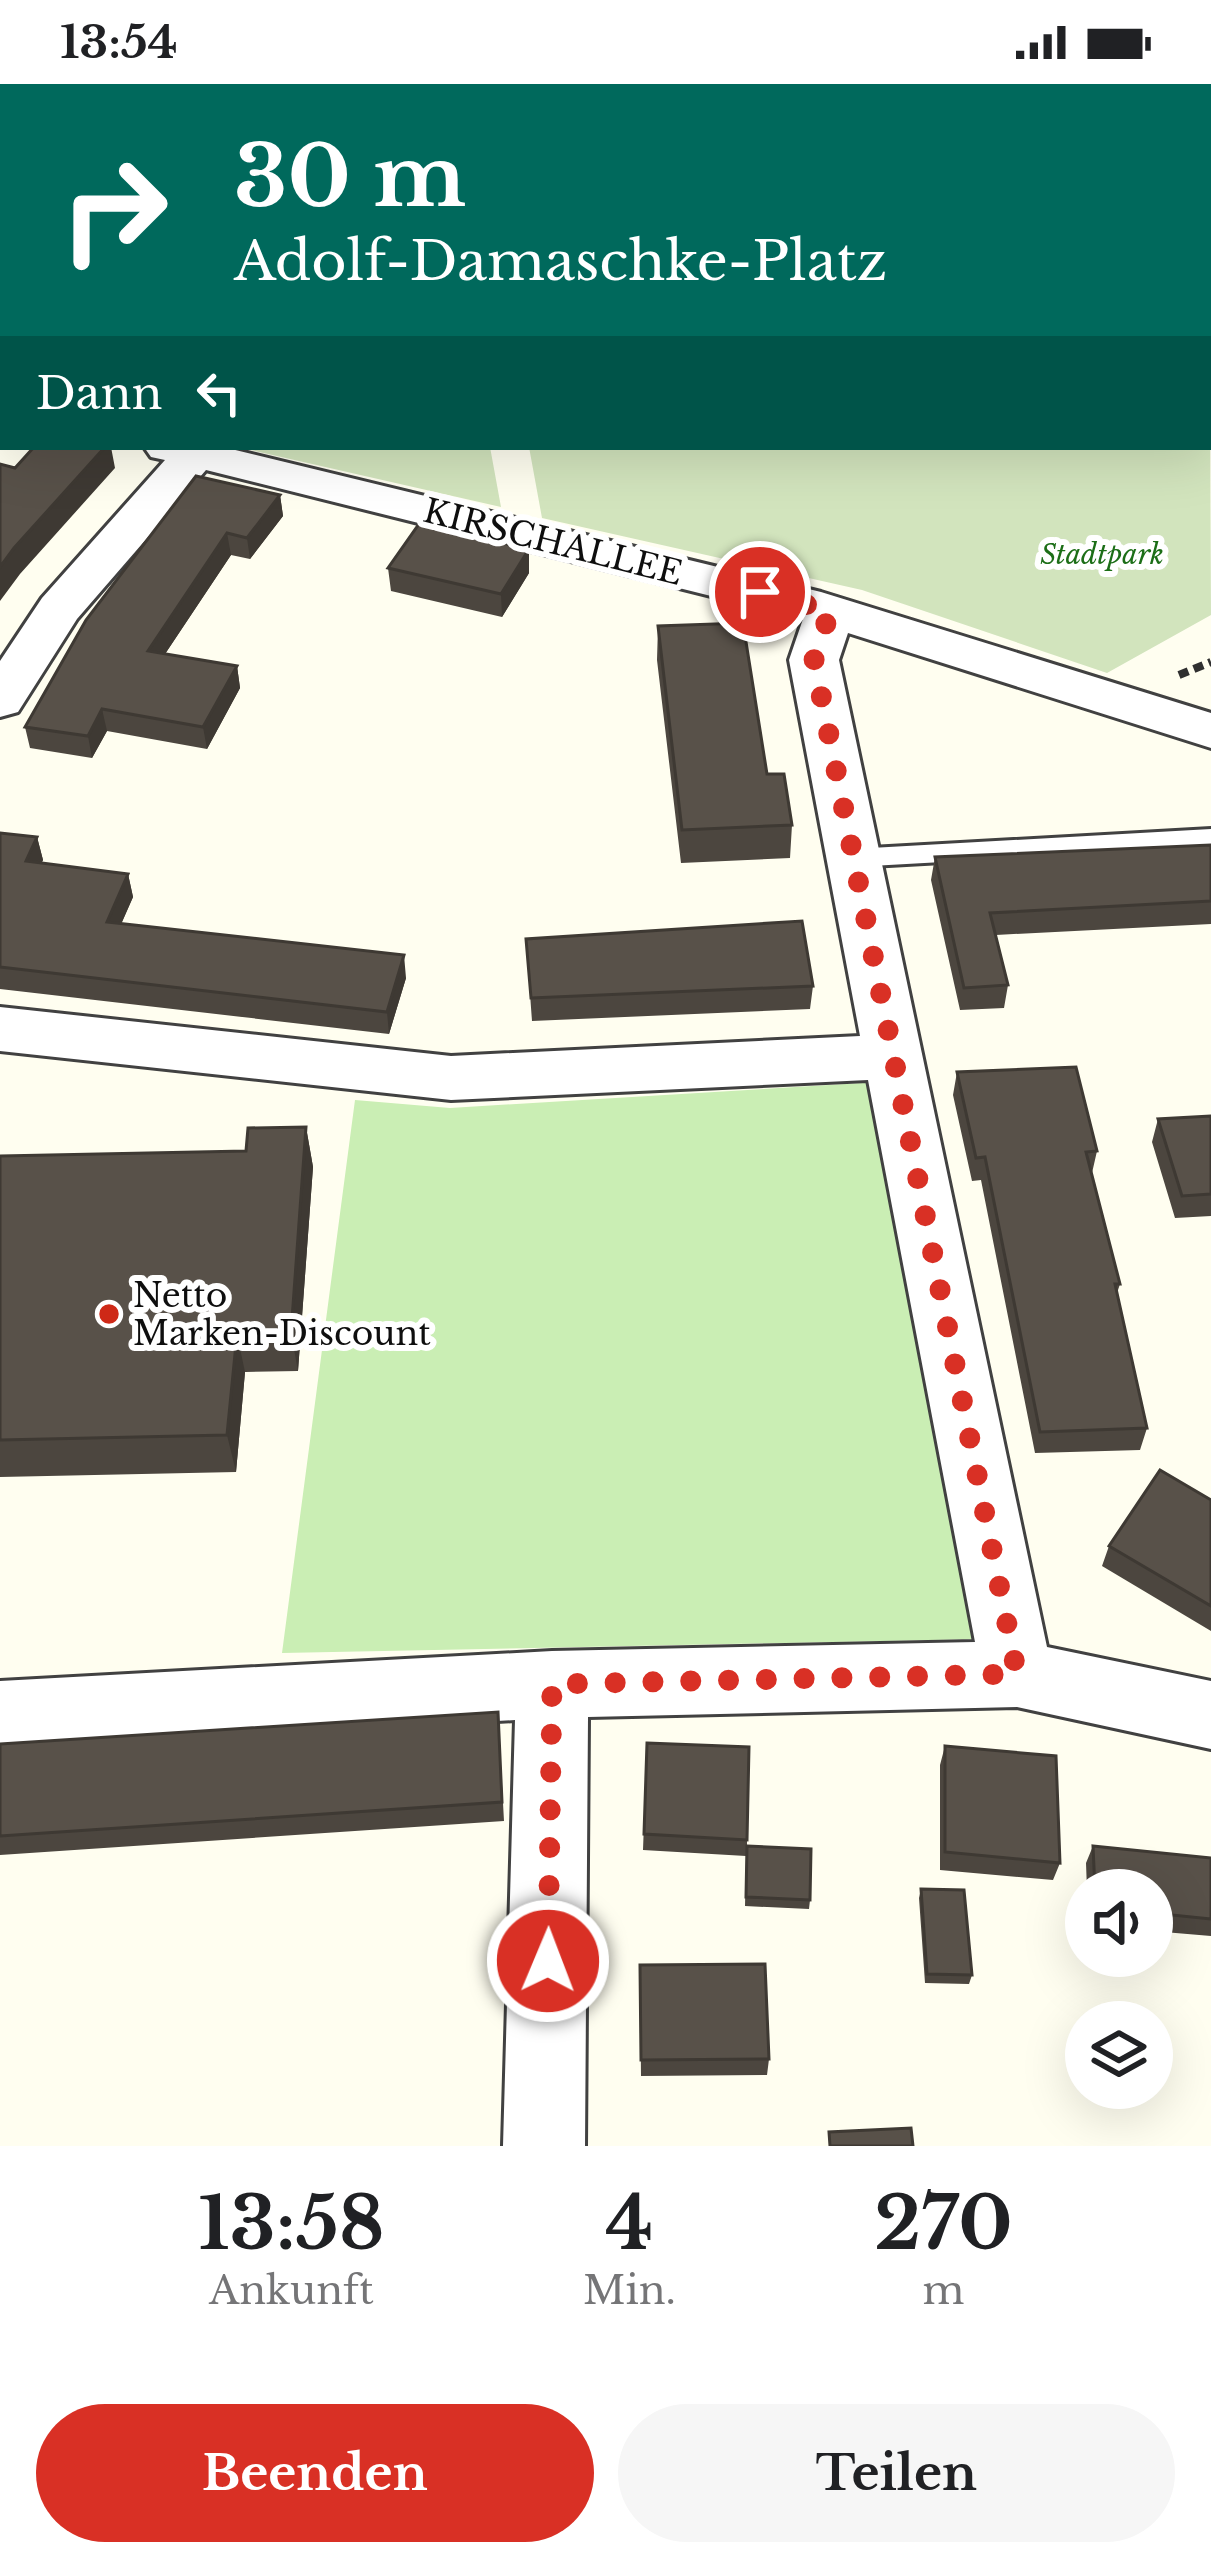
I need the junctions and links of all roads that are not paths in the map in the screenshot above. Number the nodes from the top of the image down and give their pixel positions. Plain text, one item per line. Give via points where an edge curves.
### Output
1 (181, 450) edge
2 (830, 611) junction
3 (0, 700) edge
4 (1211, 731) edge
5 (1211, 838) edge
6 (853, 858) junction
7 (0, 1029) edge
8 (892, 1057) junction
9 (1017, 1674) junction
10 (552, 1684) junction
11 (0, 1715) edge
12 (1211, 1715) edge
13 (544, 2146) edge

1 - 2 street, KIRSCHALLEE
1 - 3 street via 58,609
2 - 4 street, KIRSCHALLEE
2 - 6 street via 814,660
5 - 6 lane
6 - 8 street
7 - 8 street via 451,1078
8 - 9 street
9 - 10 street
9 - 12 street
10 - 11 street
10 - 13 street

